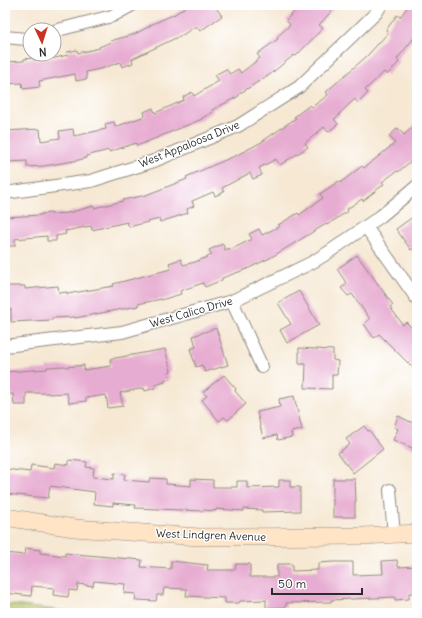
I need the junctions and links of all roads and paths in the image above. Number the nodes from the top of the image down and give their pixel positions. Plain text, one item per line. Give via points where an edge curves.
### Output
1 (132, 5) edge
2 (381, 5) edge
3 (62, 29) edge
4 (5, 37) edge
5 (22, 39) edge
6 (417, 186) edge
7 (5, 193) edge
8 (366, 227) junction
9 (417, 299) edge
10 (232, 301) junction
11 (5, 346) edge
12 (262, 367) dead end
13 (390, 490) dead end
14 (5, 517) edge
15 (417, 533) edge
16 (394, 534) junction

1 - 3 street via 112,16
2 - 7 street, West Appaloosa Drive via 376,13 298,86 238,126 154,160 91,181
4 - 5 street
6 - 8 street, West Calico Drive
8 - 9 street
8 - 10 street, West Calico Drive via 311,263
10 - 11 street, West Calico Drive via 122,332
10 - 12 street
13 - 16 street
14 - 16 street, West Lindgren Avenue via 74,528 199,537
15 - 16 street, West Lindgren Avenue

